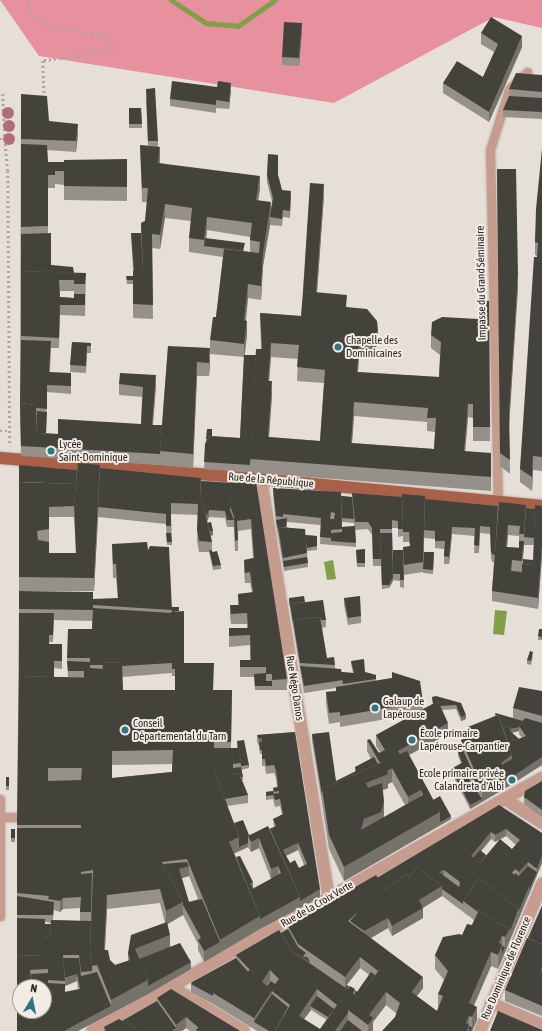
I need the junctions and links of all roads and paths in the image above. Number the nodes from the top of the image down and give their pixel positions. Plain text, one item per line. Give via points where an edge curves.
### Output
1 (29, 0) edge
2 (527, 72) edge
3 (44, 93) dead end
4 (3, 94) dead end
5 (0, 139) edge
6 (5, 139) junction
7 (0, 431) edge
8 (10, 431) junction
9 (5, 458) edge
10 (261, 479) junction
11 (498, 503) junction
12 (542, 506) edge
13 (542, 778) edge
14 (0, 799) edge
15 (505, 799) junction
16 (0, 814) edge
17 (42, 816) edge
18 (0, 817) edge
19 (542, 823) edge
20 (542, 884) edge
21 (329, 897) junction
22 (0, 916) edge
23 (172, 987) junction
24 (491, 1003) junction
25 (542, 1026) edge
26 (92, 1031) edge
27 (244, 1031) edge
28 (480, 1031) edge

1 - 3 path via 29,8 34,17 42,23 109,37 113,48 110,51 42,61
2 - 11 lane, Impasse du Grand Séminaire via 509,89 490,150
4 - 6 path
5 - 6 path
6 - 8 path via 8,178
7 - 8 path
8 - 9 path
9 - 10 main road, Rue de la République
10 - 11 main road, Rue de la République
10 - 21 street, Rue Négo Danos
11 - 12 main road, Rue de la République
13 - 15 street, Rue de la Croix Verte
14 - 16 lane
15 - 19 street
15 - 21 street, Rue de la Croix Verte
16 - 18 lane
17 - 18 lane
18 - 22 lane
20 - 24 street, Rue Dominique de Florence
21 - 23 street, Rue de la Croix Verte via 252,938
23 - 26 street, Rue de la Croix Verte
23 - 27 street
24 - 25 street
24 - 28 street, Rue Dominique de Florence

